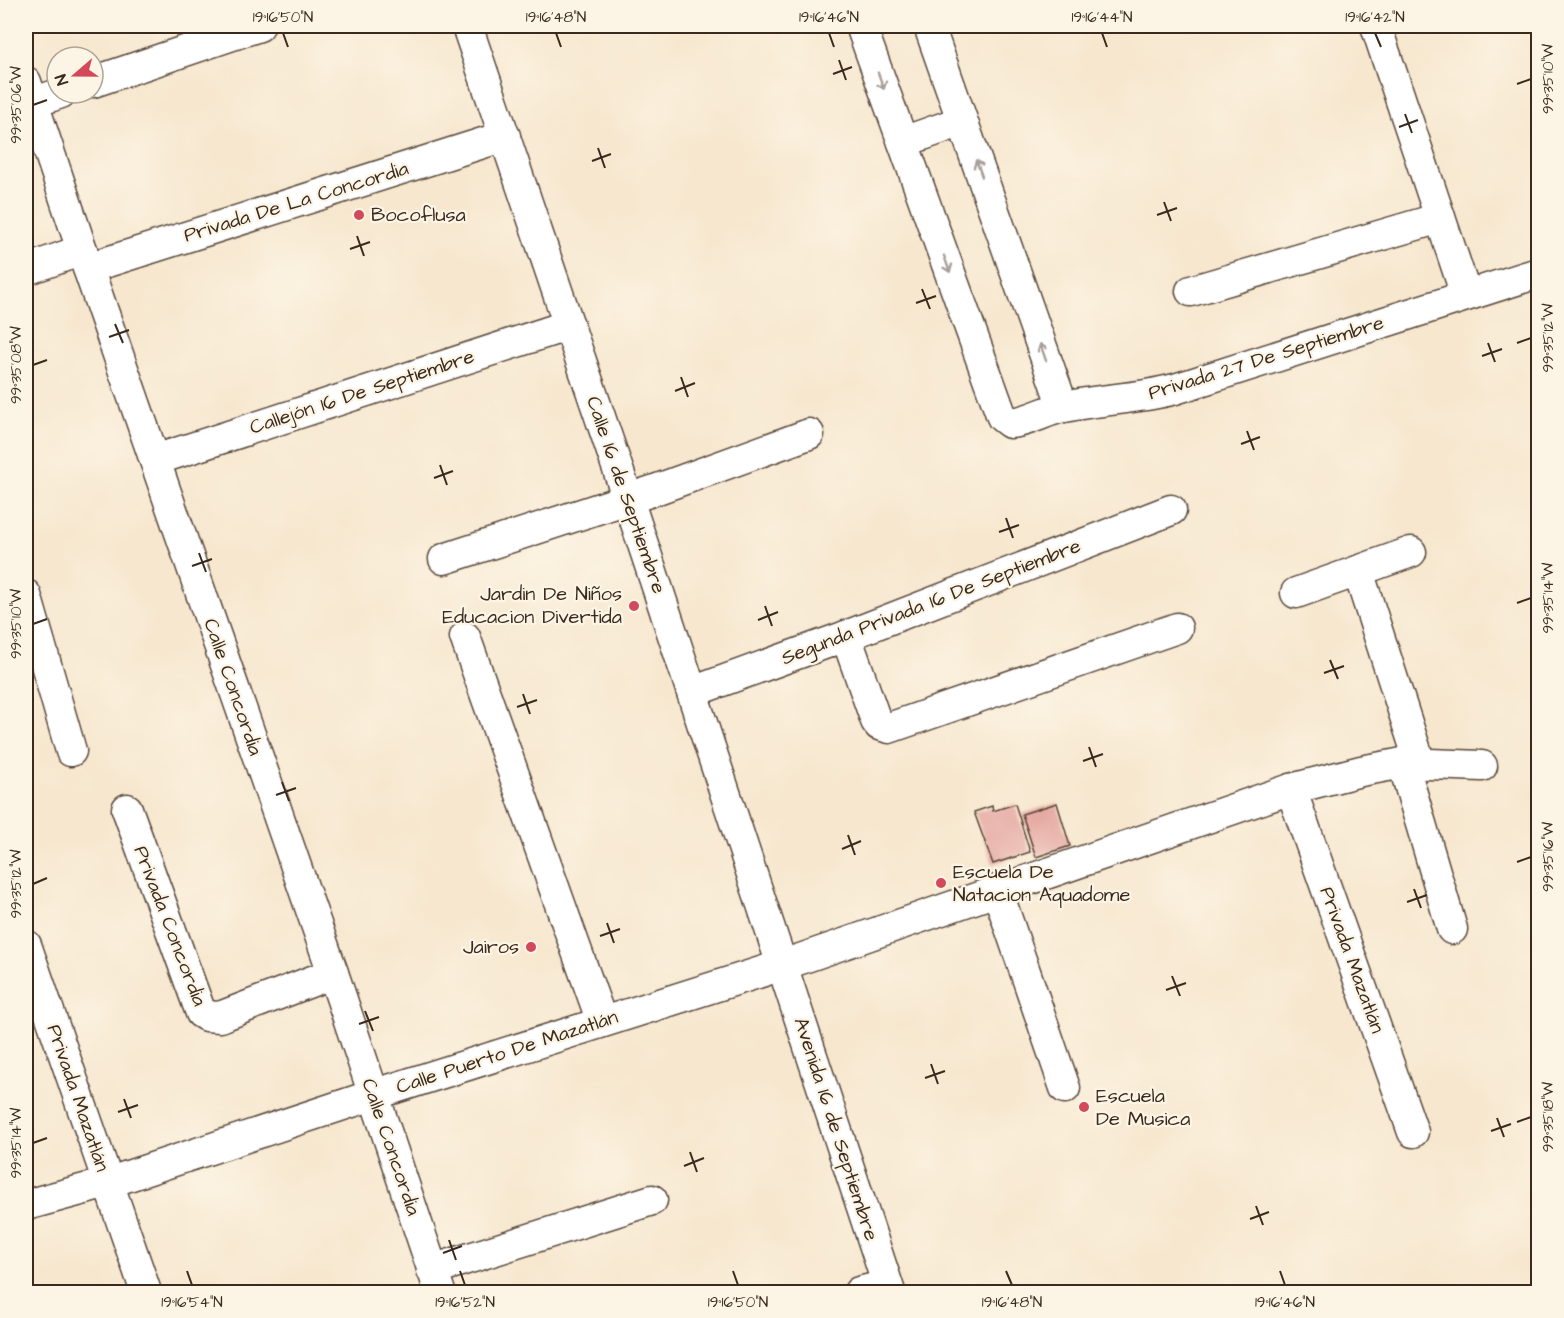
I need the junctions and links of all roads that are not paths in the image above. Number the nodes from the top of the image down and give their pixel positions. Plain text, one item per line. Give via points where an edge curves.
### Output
1 (259, 26) edge
2 (466, 26) edge
3 (861, 26) edge
4 (928, 26) edge
5 (1376, 26) edge
6 (105, 78) edge
7 (29, 92) edge
8 (45, 92) edge
9 (962, 121) junction
10 (505, 136) junction
11 (903, 142) junction
12 (1440, 218) junction
13 (85, 259) junction
14 (26, 270) edge
15 (1539, 273) edge
16 (1191, 291) dead end
17 (1466, 296) junction
18 (569, 325) junction
19 (1063, 407) junction
20 (809, 434) dead end
21 (155, 460) junction
22 (628, 499) junction
23 (1171, 510) dead end
24 (1411, 552) dead end
25 (444, 559) dead end
26 (1358, 571) junction
27 (1296, 593) dead end
28 (26, 595) edge
29 (1177, 628) dead end
30 (846, 636) junction
31 (465, 637) dead end
32 (692, 692) junction
33 (71, 751) dead end
34 (1411, 763) junction
35 (1482, 766) dead end
36 (1291, 789) junction
37 (127, 808) dead end
38 (997, 890) junction
39 (1452, 929) dead end
40 (26, 945) edge
41 (783, 965) junction
42 (333, 973) junction
43 (602, 1022) junction
44 (1065, 1088) dead end
45 (373, 1095) junction
46 (1413, 1132) dead end
47 (107, 1183) junction
48 (652, 1200) dead end
49 (26, 1205) edge
50 (436, 1281) edge
51 (879, 1290) edge
52 (146, 1293) edge

1 - 6 street
2 - 10 street, Calle 16 de Septiembre
3 -> 11 street, Privada 27 De Septiembre
4 - 9 street
5 - 12 street
7 - 8 street
7 - 13 street, Calle Concordia
9 - 11 street
19 -> 9 street
10 - 13 street, Privada De La Concordia
10 - 18 street, Calle 16 de Septiembre
11 -> 19 street, Privada 27 De Septiembre via 1002,417 1014,423
12 - 16 street
12 - 17 street
13 - 14 street, Privada De La Concordia
13 - 21 street, Calle Concordia
15 - 17 street, Privada 27 De Septiembre
17 - 19 street, Privada 27 De Septiembre via 1164,392
18 - 21 street, Callejón 16 De Septiembre
18 - 22 street, Calle 16 de Septiembre
20 - 22 street
21 - 42 street, Calle Concordia
22 - 25 street
22 - 32 street, Calle 16 de Septiembre
23 - 30 street, Segunda Privada 16 De Septiembre
24 - 26 street
26 - 27 street
26 - 34 street
28 - 33 street
29 - 30 street via 889,728 876,721
30 - 32 street, Segunda Privada 16 De Septiembre
31 - 43 street
32 - 41 street, Calle 16 de Septiembre
34 - 35 street, Calle Puerto De Mazatlán
34 - 36 street, Calle Puerto De Mazatlán
34 - 39 street
36 - 38 street, Calle Puerto De Mazatlán
36 - 46 street, Privada Mazatlán
37 - 42 street, Privada Concordia via 201,1013 220,1017
38 - 41 street, Calle Puerto De Mazatlán
38 - 44 street
40 - 47 street, Privada Mazatlán
41 - 43 street, Calle Puerto De Mazatlán
41 - 51 street, Avenida 16 de Septiembre
42 - 45 street, Calle Concordia
43 - 45 street, Calle Puerto De Mazatlán
45 - 47 street, Calle Puerto De Mazatlán
45 - 50 street, Calle Concordia
47 - 49 street, Calle Puerto De Mazatlán
47 - 52 street, Privada Mazatlán
48 - 50 street

